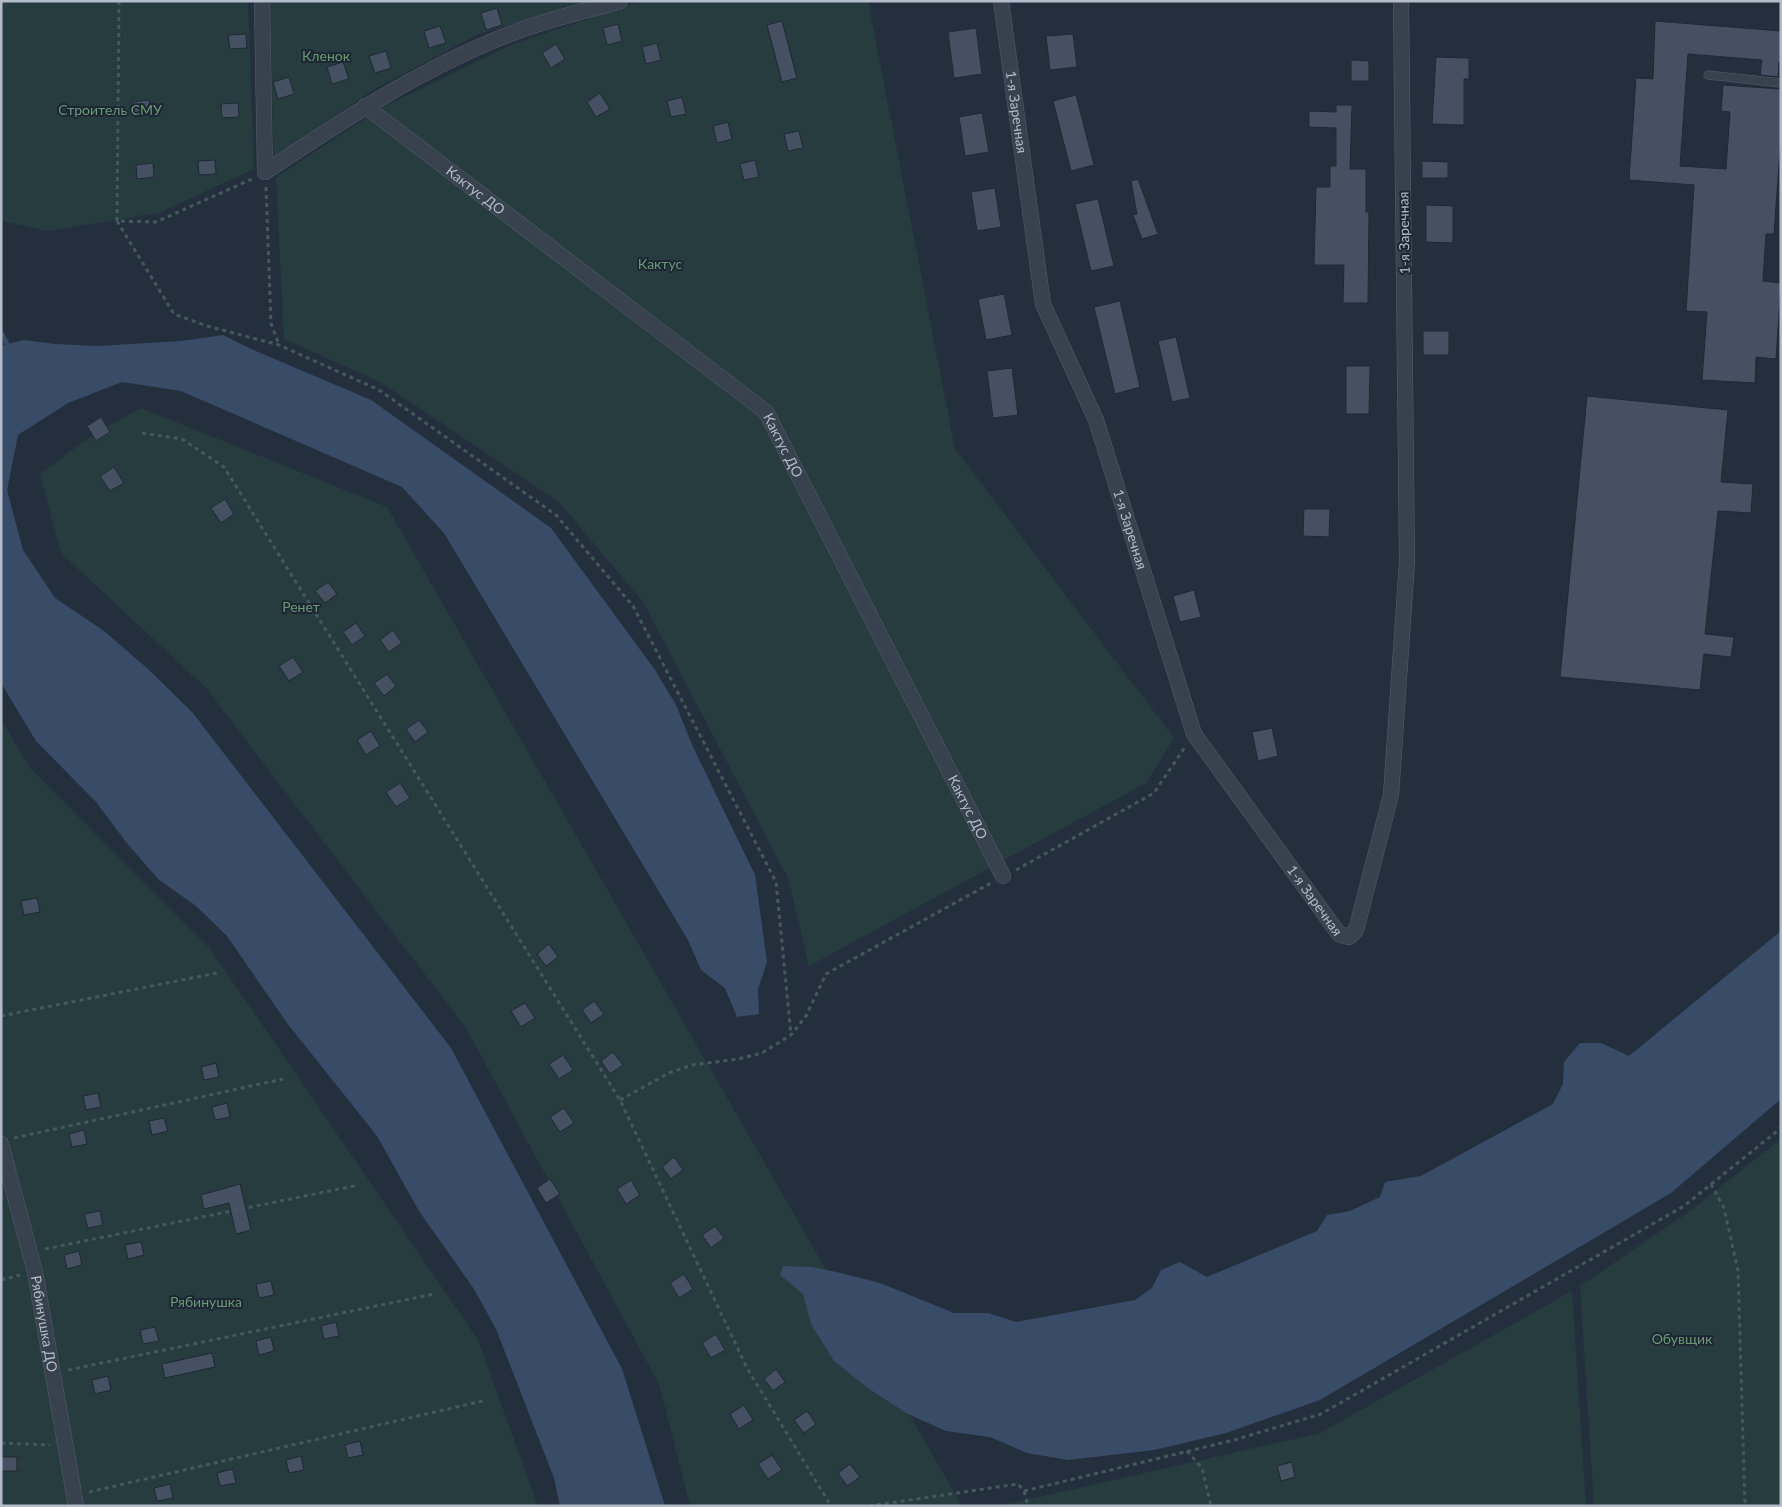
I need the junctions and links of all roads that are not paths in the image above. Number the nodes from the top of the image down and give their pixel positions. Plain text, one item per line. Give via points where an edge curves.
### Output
1 (262, 1) edge
2 (620, 1) edge
3 (1001, 1) edge
4 (1402, 1) edge
5 (1708, 75) dead end
6 (1781, 83) edge
7 (365, 106) junction
8 (1003, 876) road end
9 (6, 1141) edge
10 (75, 1500) edge

1 - 7 street via 265,172
2 - 7 street via 511,33 449,60
3 - 4 street, 1-я Заречная via 1043,304 1096,420 1194,734 1344,937 1354,934 1391,795 1407,562
5 - 6 lane
7 - 8 street, Кактус ДО via 766,412
9 - 10 street, Рябинушка ДО

